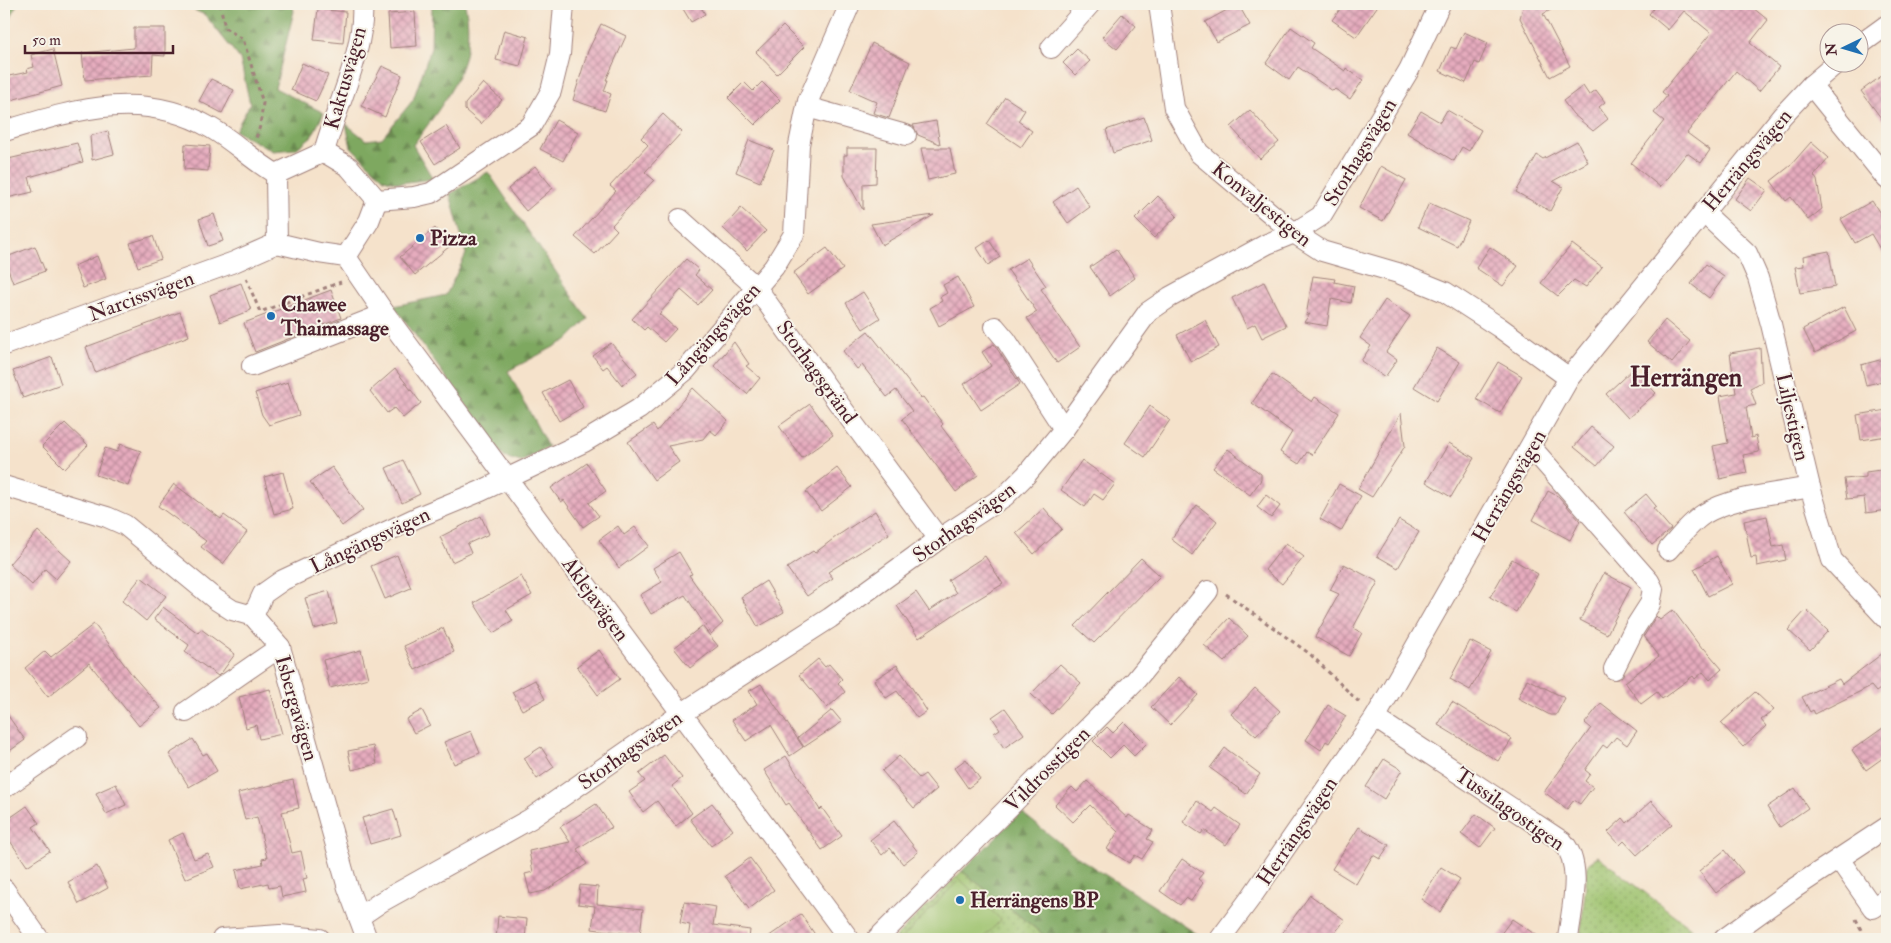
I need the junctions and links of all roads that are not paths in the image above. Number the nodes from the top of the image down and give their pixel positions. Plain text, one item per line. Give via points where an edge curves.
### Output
1 (362, 4) edge
2 (564, 4) edge
3 (850, 4) edge
4 (1090, 4) edge
5 (1159, 4) edge
6 (1440, 4) edge
7 (1887, 25) edge
8 (1868, 39) edge
9 (1051, 48) dead end
10 (1826, 72) edge
11 (1811, 85) junction
12 (807, 107) junction
13 (4, 131) edge
14 (906, 135) dead end
15 (324, 152) junction
16 (276, 174) junction
17 (1887, 179) edge
18 (377, 200) junction
19 (1703, 212) junction
20 (680, 219) dead end
21 (1294, 234) junction
22 (277, 243) junction
23 (346, 257) junction
24 (756, 287) junction
25 (383, 311) junction
26 (995, 327) dead end
27 (4, 345) edge
28 (252, 366) dead end
29 (1569, 378) junction
30 (1064, 429) junction
31 (1531, 447) junction
32 (508, 478) junction
33 (4, 486) edge
34 (1810, 487) junction
35 (939, 539) junction
36 (1668, 550) dead end
37 (1208, 591) road end
38 (253, 616) junction
39 (1887, 619) edge
40 (280, 647) junction
41 (1614, 669) dead end
42 (186, 712) dead end
43 (681, 714) junction
44 (1375, 718) junction
45 (77, 737) dead end
46 (4, 788) edge
47 (1887, 828) edge
48 (1839, 859) junction
49 (4, 889) edge
50 (1887, 898) edge
51 (359, 917) junction
52 (39, 939) edge
53 (222, 939) edge
54 (320, 939) edge
55 (367, 939) edge
56 (848, 939) edge
57 (877, 939) edge
58 (1220, 939) edge
59 (1568, 939) edge
60 (1724, 939) edge

1 - 15 street, Kaktusvägen via 364,21 358,47
2 - 18 street via 560,54 551,91 531,126 431,194
3 - 12 street, Långängsvägen
4 - 9 street
5 - 21 street, Konvaljestigen via 1174,108 1199,153
6 - 21 street, Storhagsvägen via 1409,70 1321,216
7 - 8 street
10 - 11 street, Herrängsvägen
11 - 17 street
11 - 19 street, Herrängsvägen
12 - 14 street
12 - 24 street, Långängsvägen via 799,145 794,234 774,267
13 - 16 street via 112,105 150,106 179,112 211,128
15 - 16 street
15 - 18 street via 349,167
16 - 22 street
18 - 23 street via 369,221
19 - 29 street, Herrängsvägen
19 - 34 street, Liljestigen via 1747,253 1758,278
20 - 24 street, Storhagsgränd
21 - 29 street, Konvaljestigen via 1322,251 1398,273 1445,292
21 - 30 street, Storhagsvägen via 1267,244 1148,312
22 - 23 street
22 - 27 street, Narcissvägen
23 - 25 street, Aklejavägen
24 - 32 street, Långängsvägen via 686,370 639,409 584,442
24 - 35 street, Storhagsgränd
25 - 28 street via 374,318
25 - 32 street, Aklejavägen
26 - 30 street
29 - 31 street, Herrängsvägen
30 - 35 street, Storhagsvägen via 1005,496
31 - 41 street via 1653,589 1650,604
31 - 44 street, Herrängsvägen
32 - 38 street, Långängsvägen via 283,580 263,594
32 - 43 street, Aklejavägen
33 - 38 street via 125,525 215,598 232,610
34 - 36 street via 1742,501 1704,514
34 - 39 street, Liljestigen via 1832,560
35 - 43 street, Storhagsvägen via 830,618
37 - 57 street, Vildrosstigen via 1135,682
38 - 40 street, Isbergavägen
40 - 42 street
40 - 51 street, Isbergavägen
43 - 51 street, Storhagsvägen via 530,819 380,902
43 - 56 street, Aklejavägen
44 - 58 street, Herrängsvägen
44 - 59 street, Tussilagostigen via 1567,846 1574,863
45 - 46 street
47 - 48 street
48 - 50 street via 1873,908
48 - 60 street
49 - 52 street
51 - 55 street, Isbergavägen
53 - 54 street via 280,935

